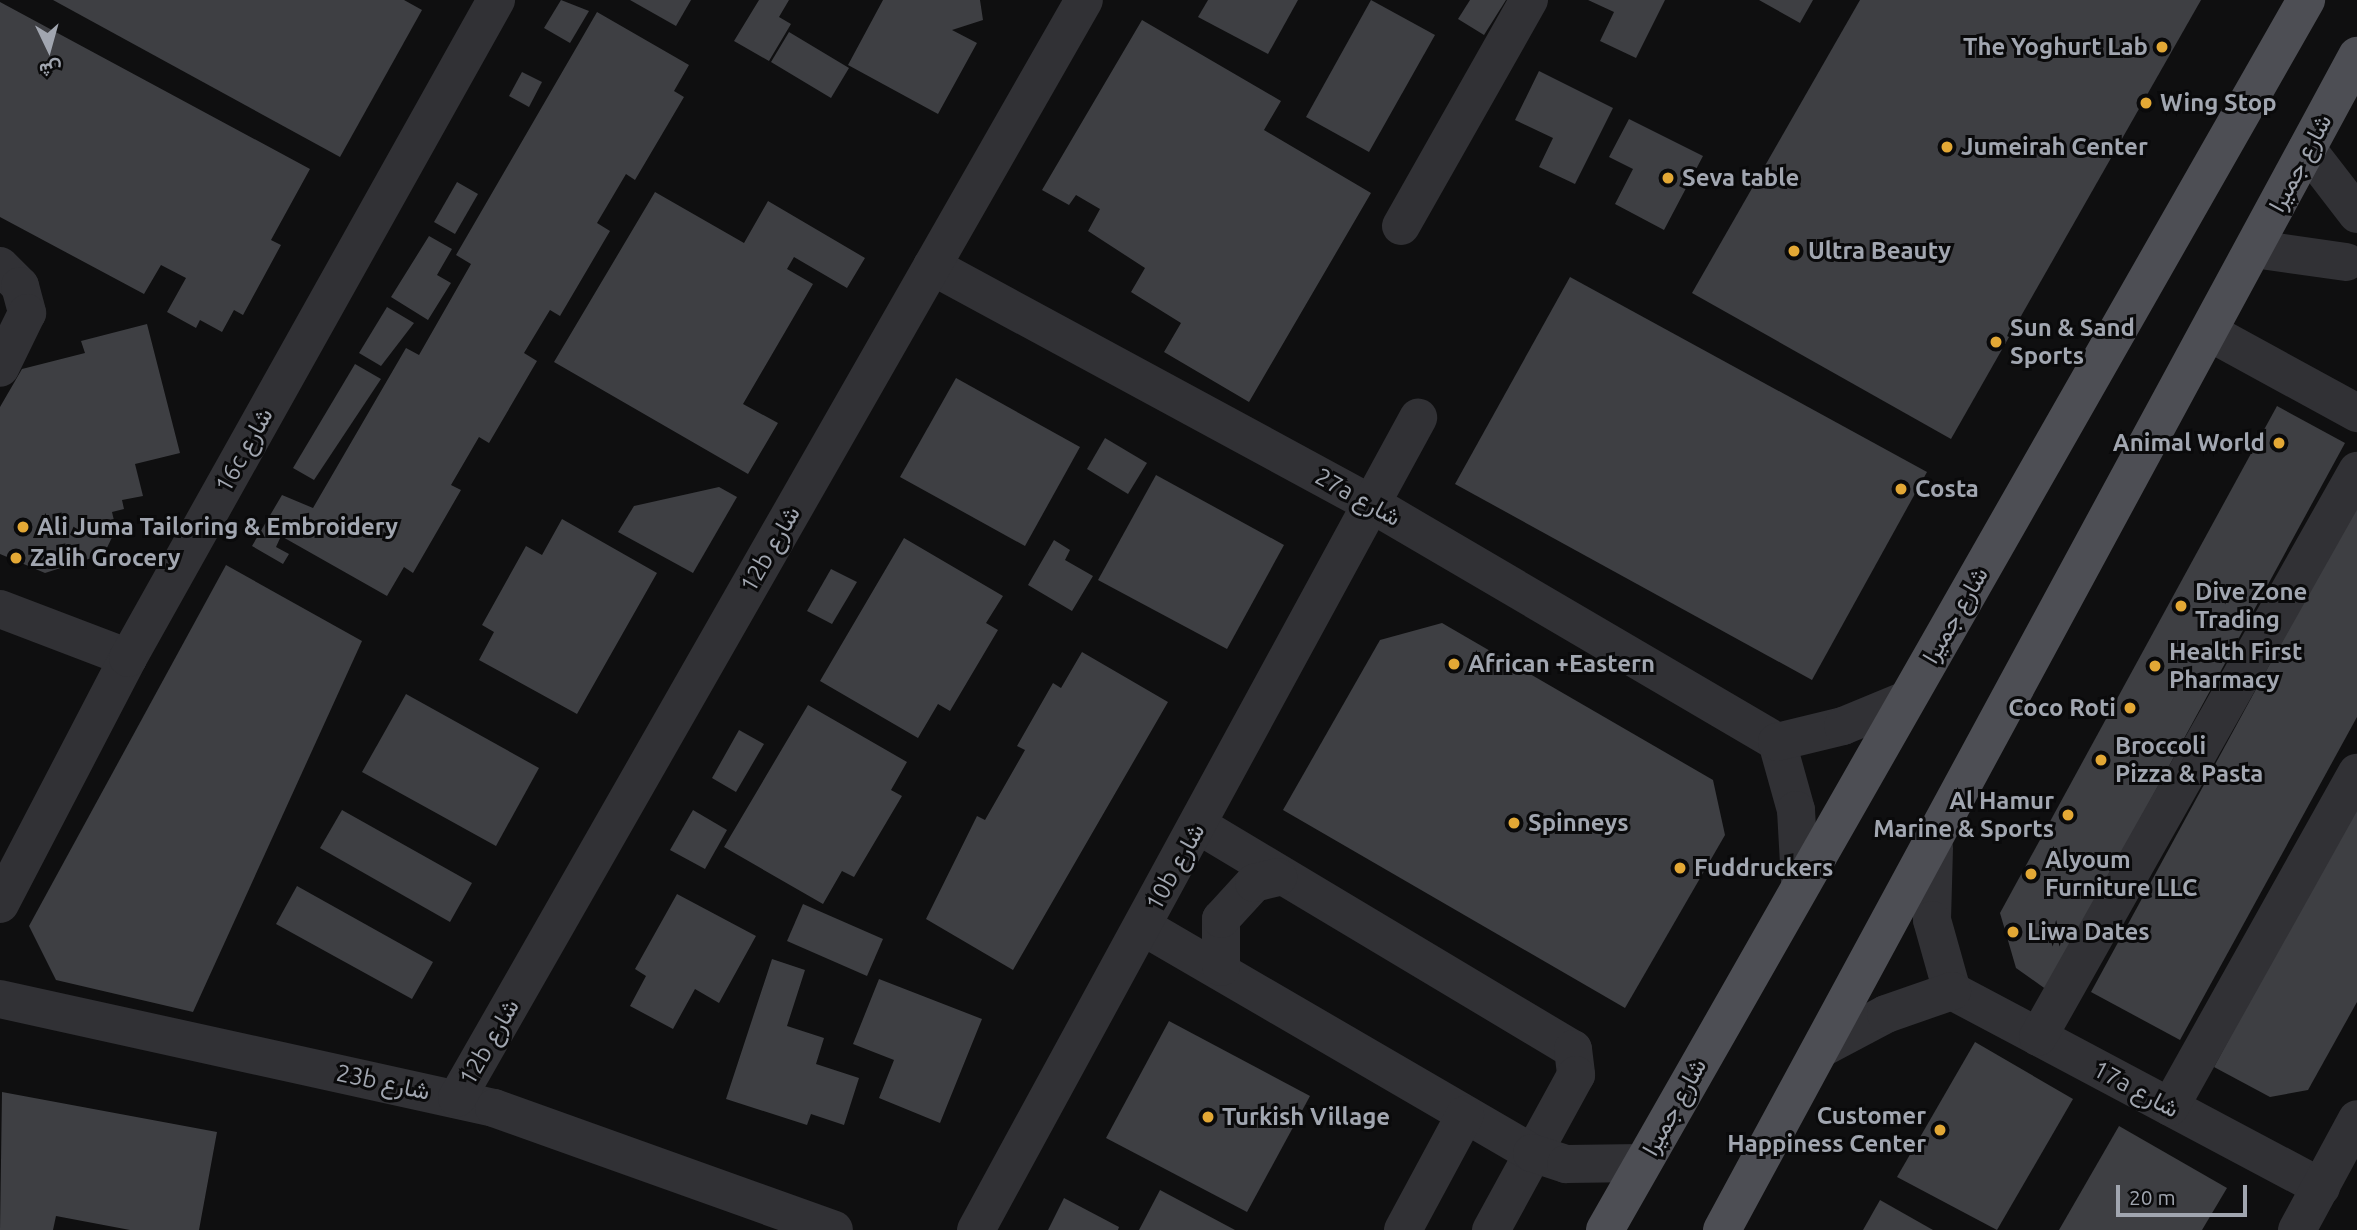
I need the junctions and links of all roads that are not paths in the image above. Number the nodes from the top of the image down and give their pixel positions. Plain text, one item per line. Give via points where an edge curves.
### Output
1 (496, 0) edge
2 (1084, 0) edge
3 (1530, 0) edge
4 (2296, 9) edge
5 (2357, 56) edge
6 (2307, 149) junction
7 (2357, 214) edge
8 (1401, 226) dead end
9 (2254, 249) junction
10 (2346, 262) dead end
11 (0, 266) edge
12 (932, 266) junction
13 (2209, 332) junction
14 (0, 368) edge
15 (2357, 413) edge
16 (1418, 418) dead end
17 (2357, 471) edge
18 (1375, 506) junction
19 (0, 609) edge
20 (128, 658) junction
21 (1906, 700) junction
22 (1777, 741) junction
23 (2357, 774) edge
24 (1198, 825) junction
25 (1934, 848) junction
26 (1278, 877) junction
27 (1800, 882) junction
28 (0, 904) edge
29 (1142, 926) junction
30 (1221, 967) junction
31 (1952, 991) junction
32 (0, 999) edge
33 (2038, 1037) junction
34 (1825, 1047) junction
35 (457, 1098) junction
36 (2170, 1107) junction
37 (1465, 1115) junction
38 (2357, 1119) edge
39 (1532, 1153) junction
40 (1642, 1163) junction
41 (2320, 1187) junction
42 (834, 1230) edge
43 (976, 1230) edge
44 (1403, 1230) edge
45 (1491, 1230) edge
46 (1605, 1230) edge
47 (1722, 1230) edge
48 (2297, 1230) edge

1 - 20 street, 16c شارع
2 - 12 street, 12b شارع
3 - 8 street
4 - 21 main road, شارع جميرا
5 - 6 main road, شارع جميرا
6 - 7 street
6 - 9 main road, شارع جميرا
9 - 10 street
9 - 13 main road, شارع جميرا
11 - 14 street via 20,286 27,313
12 - 18 street, 27a شارع
12 - 35 street, 12b شارع
13 - 15 street
13 - 25 main road, شارع جميرا
16 - 18 street, 10b شارع
17 - 33 street
18 - 22 street, 27a شارع
18 - 24 street, 10b شارع
19 - 20 street
20 - 28 street, 16c شارع
21 - 22 street via 1843,726
21 - 27 main road, شارع جميرا
22 - 27 street via 1796,810
23 - 36 street
24 - 26 street
24 - 29 street, 10b شارع
25 - 31 street via 1932,920
25 - 34 main road, شارع جميرا
26 - 30 street via 1254,883 1221,919
26 - 39 street via 1573,1049 1576,1075
27 - 40 main road, شارع جميرا
29 - 30 street
29 - 43 street, 10b شارع
30 - 37 street
31 - 33 street, 17a شارع
31 - 34 street via 1886,1014
32 - 35 street, 23b شارع
33 - 36 street, 17a شارع
34 - 47 main road, شارع جميرا
35 - 42 street, 23b شارع
36 - 41 street, 17a شارع
37 - 39 street
37 - 44 street
38 - 41 street
39 - 40 street via 1566,1164
39 - 45 street
40 - 46 main road, شارع جميرا
41 - 48 street

